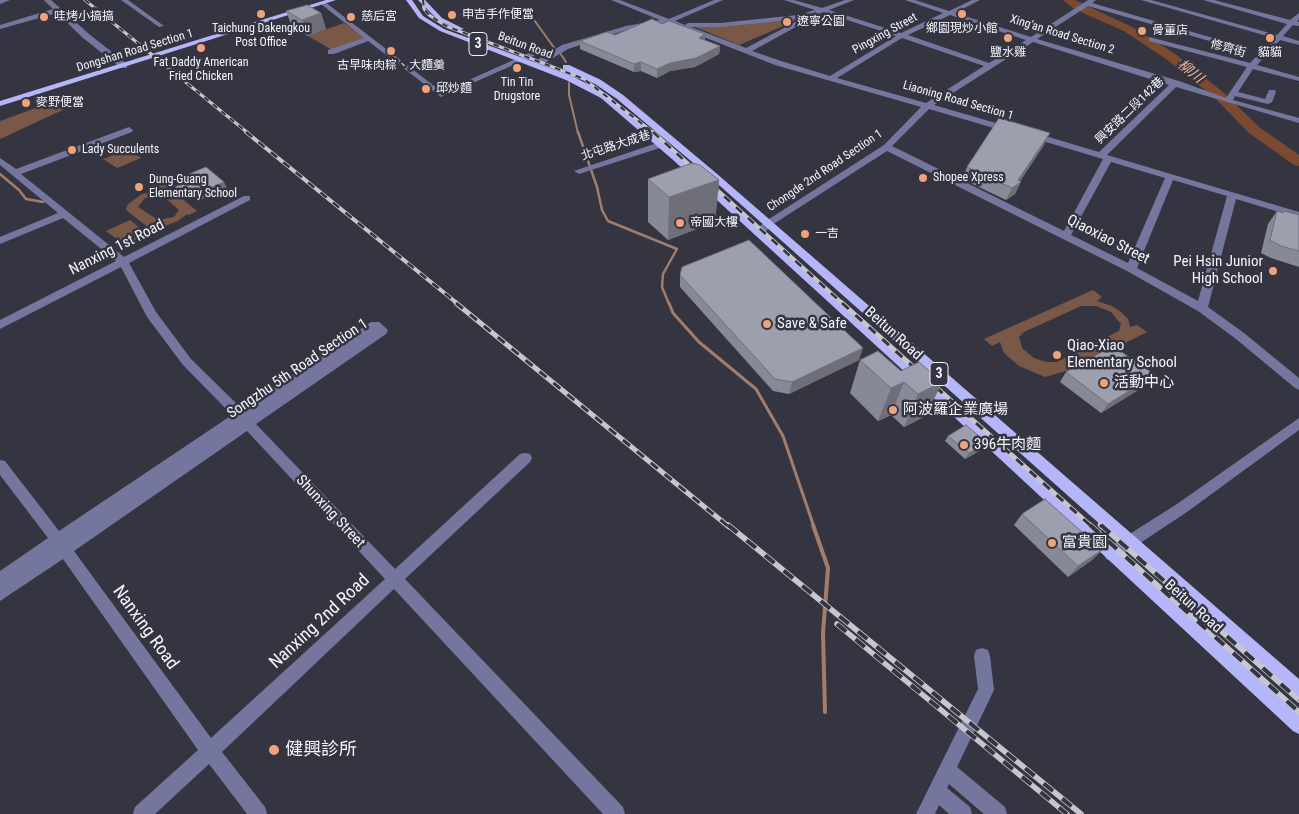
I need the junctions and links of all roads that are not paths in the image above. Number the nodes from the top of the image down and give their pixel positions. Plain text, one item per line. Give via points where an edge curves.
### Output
1 (7, 0) edge
2 (47, 0) edge
3 (58, 0) edge
4 (124, 0) edge
5 (333, 0) edge
6 (409, 0) edge
7 (421, 0) edge
8 (614, 0) edge
9 (720, 0) edge
10 (786, 0) edge
11 (851, 0) edge
12 (908, 0) edge
13 (977, 0) edge
14 (1144, 0) edge
15 (1202, 0) edge
16 (1206, 0) edge
17 (0, 2) edge
18 (323, 3) junction
19 (1085, 5) edge
20 (62, 8) junction
21 (822, 10) junction
22 (1189, 12) junction
23 (951, 13) junction
24 (1299, 15) edge
25 (1246, 19) junction
26 (669, 21) junction
27 (1176, 22) junction
28 (1295, 24) edge
29 (679, 25) junction
30 (161, 26) dead end
31 (0, 27) edge
32 (902, 35) junction
33 (1278, 37) junction
34 (368, 38) junction
35 (1033, 39) junction
36 (1152, 39) dead end
37 (107, 42) dead end
38 (1299, 43) edge
39 (503, 44) dead end
40 (522, 51) dead end
41 (746, 51) junction
42 (331, 52) dead end
43 (532, 55) junction
44 (1208, 55) junction
45 (544, 59) junction
46 (522, 60) junction
47 (134, 63) junction
48 (535, 64) junction
49 (124, 66) junction
50 (991, 66) junction
51 (1251, 67) junction
52 (565, 71) junction
53 (831, 78) junction
54 (1298, 78) edge
55 (1176, 84) junction
56 (1272, 92) dead end
57 (1234, 93) junction
58 (1225, 99) junction
59 (0, 104) edge
60 (927, 106) junction
61 (1299, 121) edge
62 (129, 130) dead end
63 (660, 145) junction
64 (887, 147) junction
65 (1104, 157) junction
66 (0, 162) edge
67 (581, 170) dead end
68 (14, 173) junction
69 (1170, 178) junction
70 (1232, 196) junction
71 (248, 198) dead end
72 (64, 214) junction
73 (1299, 215) edge
74 (768, 223) junction
75 (758, 233) junction
76 (1066, 236) junction
77 (0, 241) edge
78 (122, 262) junction
79 (1131, 269) junction
80 (1202, 308) junction
81 (0, 325) edge
82 (1299, 385) edge
83 (244, 420) junction
84 (1299, 423) edge
85 (525, 458) dead end
86 (0, 464) edge
87 (1130, 542) junction
88 (62, 545) junction
89 (1111, 554) junction
90 (0, 579) edge
91 (395, 580) junction
92 (0, 594) edge
93 (982, 656) dead end
94 (1299, 690) edge
95 (1299, 725) edge
96 (210, 751) junction
97 (946, 769) junction
98 (936, 790) junction
99 (142, 814) edge
100 (258, 814) edge
101 (616, 814) edge
102 (925, 814) edge
103 (963, 814) edge
104 (998, 814) edge

1 - 17 street
2 - 20 street
3 - 20 street
4 - 30 street
5 - 18 main road, Dongshan Road Section 1
6 - 46 main road, Beitun Road / 3 via 415,11 435,27
7 - 39 main road, Beitun Road / 3 via 448,24
8 - 26 street, Liaoning Road Section 1
9 - 26 street
10 - 21 street
11 - 21 street
12 - 23 street, Xing’an Road Section 2
13 - 23 street, Pingxing Street
14 - 22 street
15 - 22 street
16 - 25 street
18 - 34 street
18 - 47 main road, Dongshan Road Section 1
19 - 27 street
19 - 35 street, Chongde 2nd Road Section 1
20 - 31 street
20 - 49 street
21 - 29 street via 799,17 720,25
21 - 32 street
21 - 41 street
22 - 25 street
22 - 27 street
23 - 32 street, Pingxing Street
23 - 35 street, Xing’an Road Section 2
24 - 28 street
25 - 28 street
25 - 33 street
26 - 29 street, Liaoning Road Section 1
26 - 45 street via 628,27
27 - 44 street via 1219,44
28 - 33 street
29 - 41 street, Liaoning Road Section 1
32 - 50 street
32 - 53 street, Pingxing Street
33 - 38 street
33 - 51 street
34 - 42 street
34 - 46 street via 442,95
35 - 50 street, Chongde 2nd Road Section 1
35 - 55 street, Xing’an Road Section 2
36 - 44 street, 修齊街
37 - 47 street
40 - 43 main road, Beitun Road / 3
41 - 53 street, Liaoning Road Section 1
43 - 45 main road, Beitun Road / 3
43 - 46 street
44 - 51 street, 修齊街
45 - 48 street
45 - 52 main road, Beitun Road / 3
46 - 48 main road, Beitun Road / 3
47 - 49 main road, Dongshan Road Section 1
48 - 52 main road, Beitun Road / 3
49 - 59 main road, Dongshan Road Section 1
50 - 60 street, Chongde 2nd Road Section 1
51 - 54 street, 修齊街
51 - 57 street
52 - 63 main road, Beitun Road / 3 via 604,96
52 - 74 main road, Beitun Road / 3 via 598,82 620,97
53 - 60 street, Liaoning Road Section 1
55 - 58 street, Xing’an Road Section 2
55 - 65 street, 興安路二段142巷
56 - 57 street via 1268,102
57 - 58 street
58 - 61 street
60 - 64 street, Chongde 2nd Road Section 1
60 - 65 street, Liaoning Road Section 1
62 - 68 street
63 - 67 street, 北屯路大成巷
63 - 75 main road, Beitun Road / 3
64 - 74 street, Chongde 2nd Road Section 1
64 - 76 street, Qiaoxiao Street
65 - 69 street, Liaoning Road Section 1
65 - 76 street, 興安路二段142巷
66 - 68 street, Shunxing Street
68 - 72 street, Shunxing Street
69 - 70 street, Liaoning Road Section 1
69 - 79 street
70 - 73 street, Liaoning Road Section 1
70 - 80 street
71 - 78 street, Nanxing 1st Road
72 - 77 street
72 - 78 street, Shunxing Street
74 - 75 street, Chongde 2nd Road Section 1
74 - 87 main road, Beitun Road / 3
75 - 89 main road, Beitun Road / 3
76 - 79 street, Qiaoxiao Street
78 - 81 street, Nanxing 1st Road
78 - 83 street, Shunxing Street via 167,337
79 - 80 street, Qiaoxiao Street
80 - 82 street, Qiaoxiao Street
83 - 83 street, Songzhu 5th Road Section 1 via 382,331 375,325
83 - 88 street, Songzhu 5th Road Section 1
83 - 91 street, Shunxing Street
84 - 87 street
85 - 91 street, Nanxing 2nd Road
86 - 88 street, Nanxing Road
87 - 89 street
87 - 94 main road, Beitun Road / 3
88 - 90 street, Songzhu 5th Road Section 1
88 - 92 street, Songzhu 5th Road Section 1
88 - 96 street, Nanxing Road
89 - 95 main road, Beitun Road / 3
91 - 96 street, Nanxing 2nd Road
91 - 101 street, Shunxing Street
93 - 97 street via 986,690
96 - 99 street, Nanxing 2nd Road
96 - 100 street, Nanxing Road
97 - 98 street
97 - 104 street
98 - 102 street
98 - 103 street

